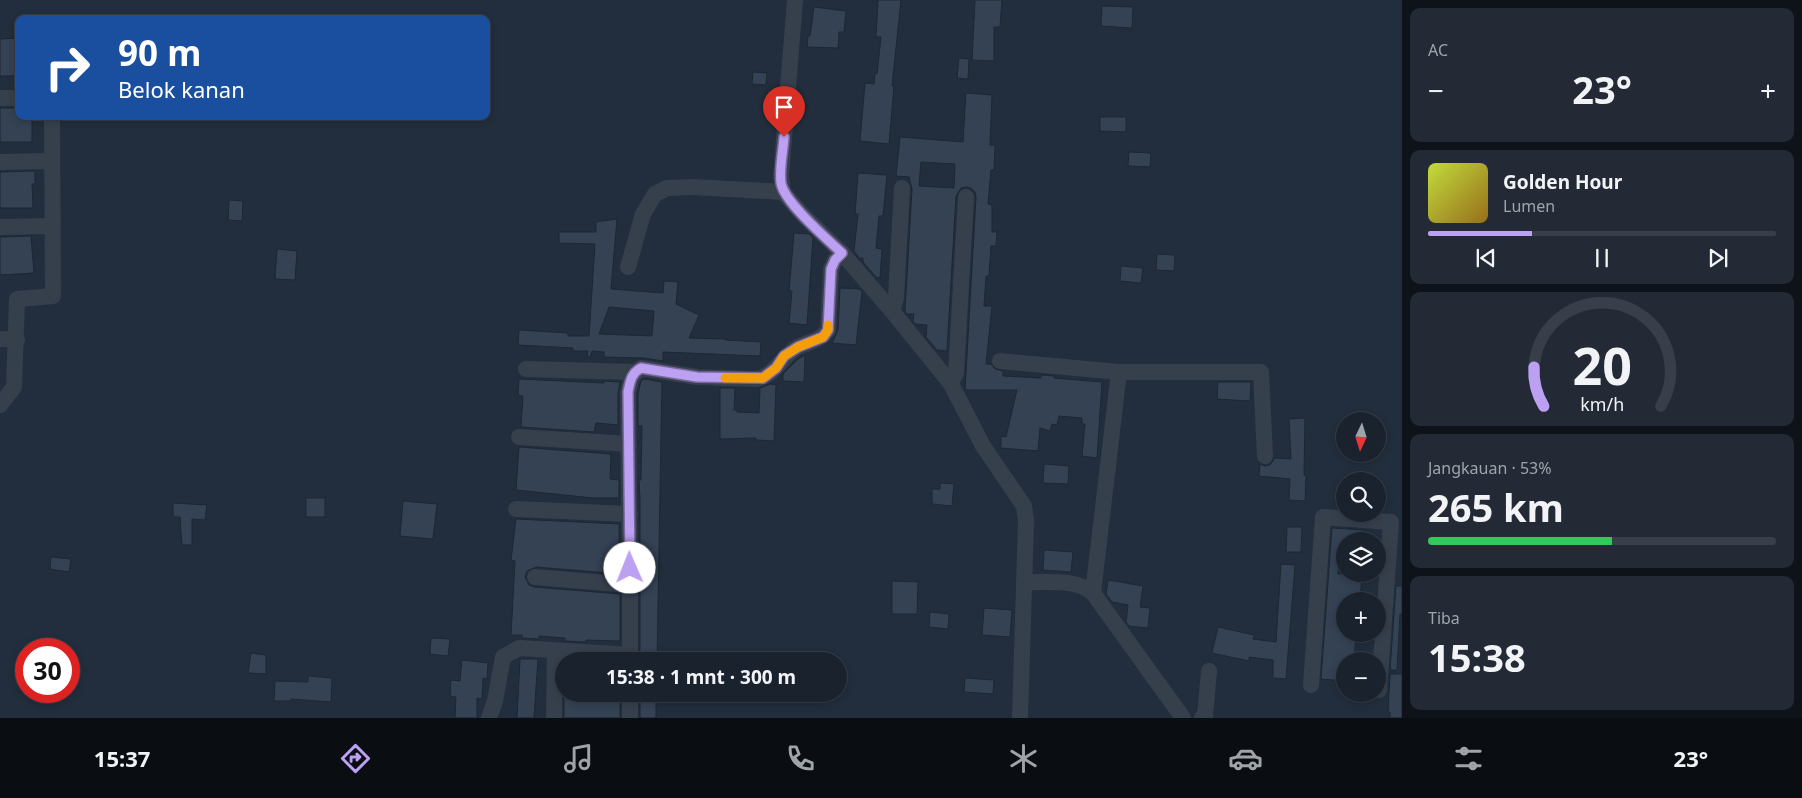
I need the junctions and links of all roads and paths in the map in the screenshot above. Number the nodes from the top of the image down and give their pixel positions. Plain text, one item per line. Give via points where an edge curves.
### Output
1 (795, 0) edge
2 (0, 98) edge
3 (15, 98) edge
4 (52, 120) edge
5 (52, 161) junction
6 (0, 162) edge
7 (902, 188) dead end
8 (784, 192) junction
9 (966, 197) dead end
10 (52, 226) junction
11 (0, 227) edge
12 (842, 253) junction
13 (628, 267) dead end
14 (892, 311) junction
15 (0, 339) edge
16 (17, 340) junction
17 (1000, 361) dead end
18 (526, 368) dead end
19 (635, 372) junction
20 (1119, 372) junction
21 (951, 384) junction
22 (1, 401) edge
23 (520, 437) dead end
24 (629, 444) junction
25 (1265, 456) dead end
26 (516, 509) dead end
27 (630, 514) junction
28 (1395, 563) edge
29 (535, 577) dead end
30 (1024, 582) junction
31 (630, 586) junction
32 (1093, 593) junction
33 (555, 651) junction
34 (566, 652) edge
35 (630, 652) edge
36 (1384, 652) edge
37 (1209, 671) dead end
38 (1311, 685) dead end
39 (630, 702) edge
40 (489, 718) edge
41 (554, 718) edge
42 (630, 718) edge
43 (1020, 718) edge
44 (1183, 718) edge
45 (1202, 718) edge

1 - 8 street via 781,176
2 - 3 street
4 - 5 street
5 - 6 street
5 - 10 street
7 - 14 street via 896,298
8 - 12 street
8 - 13 street via 667,188 655,194 644,214
9 - 21 street via 956,373
10 - 11 street
10 - 16 street via 53,296 17,299
12 - 14 street
12 - 19 street via 831,269 828,330 823,337 784,356 769,375 755,379 697,377 641,368
14 - 21 street
15 - 16 street
16 - 22 street via 14,386
17 - 20 street
18 - 19 street
19 - 24 street via 628,392
20 - 25 street via 1261,372
20 - 32 street
21 - 30 street via 983,446 1024,506
23 - 24 street
24 - 27 street
26 - 27 street
27 - 31 street
28 - 36 street
28 - 38 street via 1391,522 1323,517
29 - 31 street
30 - 32 street via 1075,584
30 - 43 street
31 - 35 street
32 - 44 street
33 - 34 street
33 - 40 street via 519,648 503,657
33 - 41 street
37 - 45 street via 1205,716
39 - 42 street

